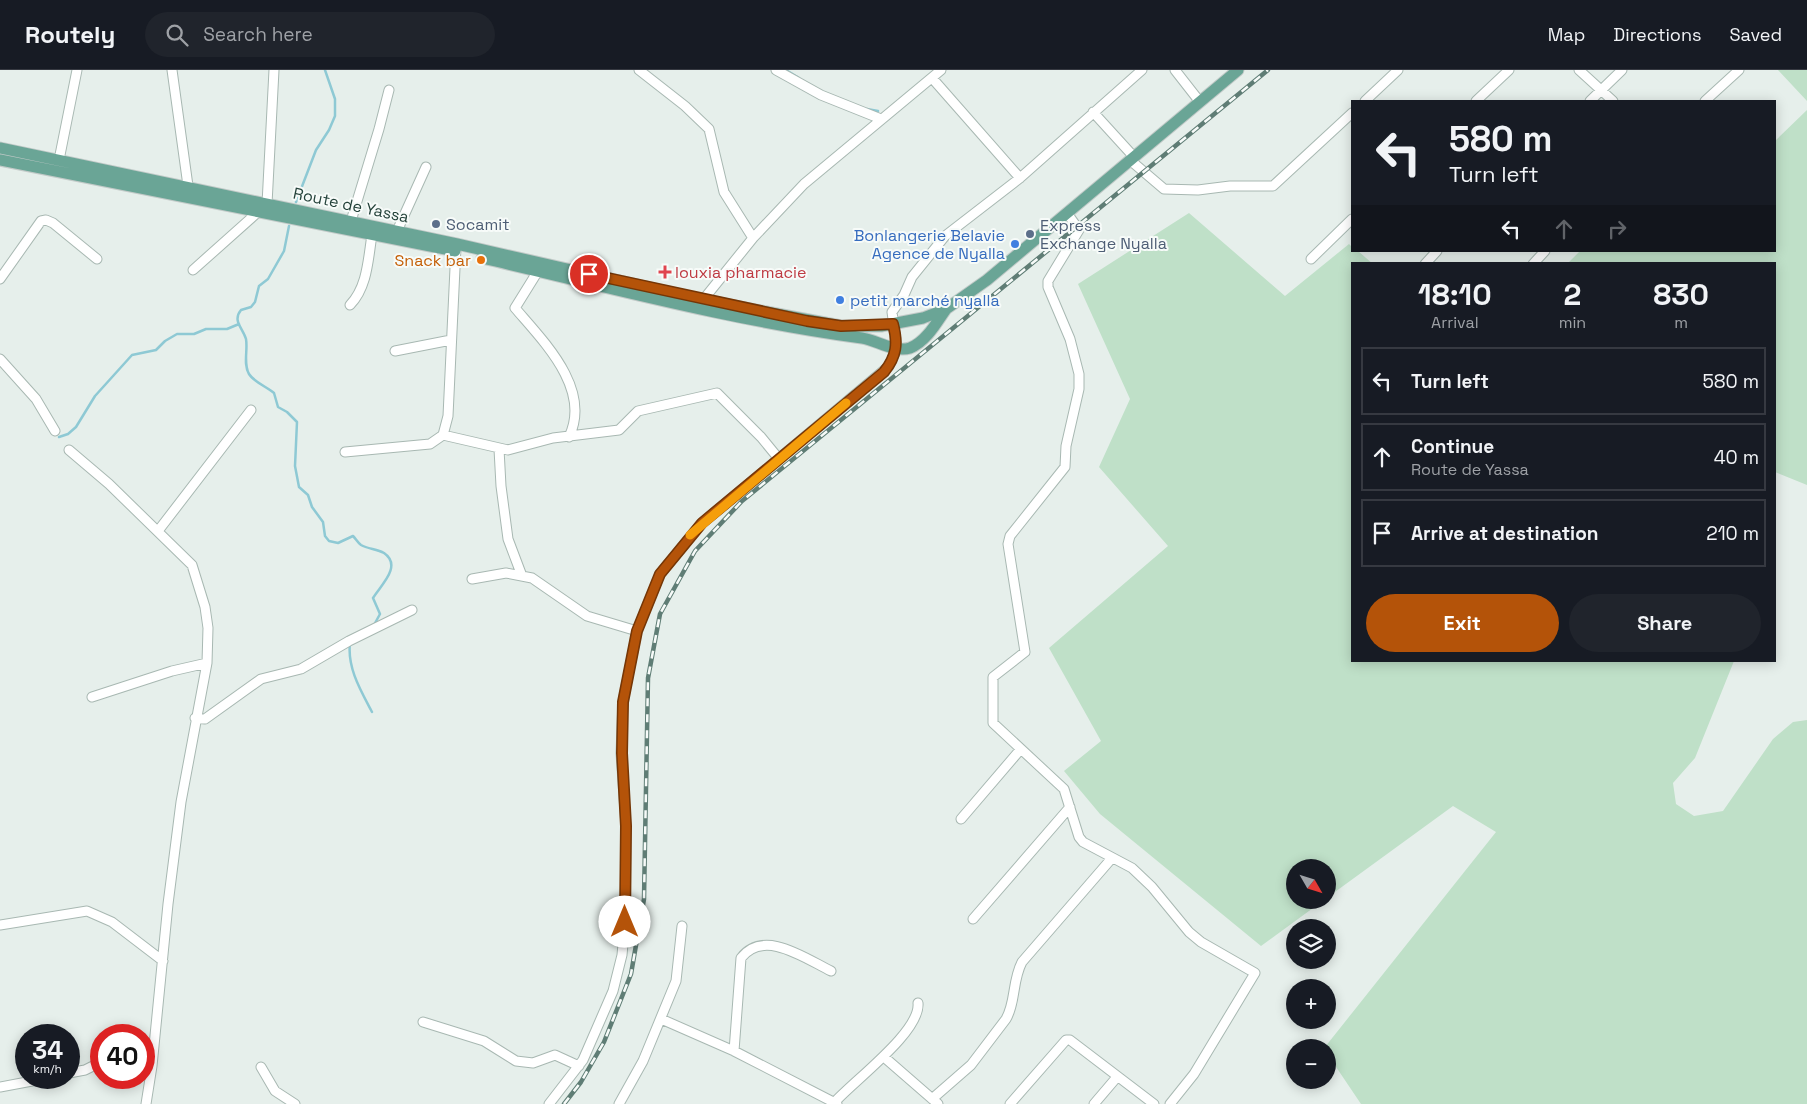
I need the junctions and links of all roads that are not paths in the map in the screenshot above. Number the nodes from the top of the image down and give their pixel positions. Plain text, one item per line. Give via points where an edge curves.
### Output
1 (77, 70) edge
2 (172, 70) edge
3 (274, 70) edge
4 (640, 70) edge
5 (776, 70) edge
6 (940, 70) edge
7 (1142, 70) edge
8 (1175, 70) edge
9 (1238, 70) edge
10 (1398, 70) edge
11 (1509, 70) edge
12 (1579, 70) edge
13 (1622, 70) edge
14 (1739, 70) edge
15 (932, 78) junction
16 (389, 90) dead end
17 (1601, 91) junction
18 (1366, 100) edge
19 (1477, 100) edge
20 (1591, 100) edge
21 (1612, 100) edge
22 (1706, 100) edge
23 (1200, 102) junction
24 (1093, 112) junction
25 (1351, 114) edge
26 (881, 119) junction
27 (0, 148) edge
28 (1132, 158) junction
29 (0, 160) edge
30 (59, 160) junction
31 (426, 167) dead end
32 (1020, 178) junction
33 (189, 193) junction
34 (267, 204) junction
35 (257, 212) junction
36 (1067, 213) junction
37 (1351, 220) edge
38 (351, 221) junction
39 (373, 231) junction
40 (397, 231) junction
41 (753, 238) junction
42 (456, 248) junction
43 (1436, 252) edge
44 (1544, 252) edge
45 (97, 258) dead end
46 (1310, 259) dead end
47 (1426, 262) edge
48 (1535, 262) edge
49 (193, 270) dead end
50 (538, 271) junction
51 (0, 279) edge
52 (702, 304) junction
53 (350, 305) dead end
54 (946, 309) junction
55 (893, 324) junction
56 (838, 331) junction
57 (451, 340) junction
58 (897, 348) junction
59 (395, 351) dead end
60 (0, 358) edge
61 (251, 410) dead end
62 (55, 431) dead end
63 (443, 435) junction
64 (569, 437) junction
65 (499, 449) junction
66 (69, 450) dead end
67 (345, 452) dead end
68 (779, 459) junction
69 (158, 531) junction
70 (522, 576) junction
71 (472, 579) dead end
72 (412, 610) dead end
73 (637, 631) junction
74 (207, 663) junction
75 (92, 697) dead end
76 (195, 718) junction
77 (1020, 750) junction
78 (1070, 806) junction
79 (961, 819) dead end
80 (1112, 858) junction
81 (974, 919) dead end
82 (0, 925) edge
83 (682, 926) dead end
84 (163, 961) junction
85 (831, 971) dead end
86 (918, 1003) dead end
87 (662, 1018) junction
88 (423, 1022) dead end
89 (154, 1024) edge
90 (734, 1051) junction
91 (884, 1057) junction
92 (579, 1066) junction
93 (261, 1067) dead end
94 (1117, 1076) junction
95 (15, 1084) edge
96 (0, 1087) edge
97 (147, 1089) edge
98 (935, 1102) edge
99 (835, 1103) edge
100 (146, 1104) edge
101 (295, 1104) edge
102 (548, 1104) edge
103 (620, 1104) edge
104 (1010, 1104) edge
105 (1094, 1104) edge
106 (1154, 1104) edge
107 (1170, 1104) edge

1 - 30 street
2 - 33 street
3 - 34 street
4 - 41 street via 685,106 708,130 724,192
5 - 26 street via 820,95
6 - 15 street
7 - 24 street
8 - 23 street
9 - 23 main road
10 - 18 street
11 - 19 street
12 - 17 street
13 - 17 street
14 - 22 street
15 - 26 street
15 - 32 street
16 - 38 street
17 - 20 street
17 - 21 street
23 - 28 main road
24 - 28 street
24 - 32 street
25 - 28 street via 1273,186 1164,189
26 - 41 street via 804,184
27 - 30 main road, Route de Yassa
28 - 36 main road
29 - 33 main road, Route de Yassa
30 - 33 main road, Route de Yassa
31 - 40 street
32 - 55 street via 946,236 922,262 892,312
33 - 34 main road, Route de Yassa
33 - 35 main road, Route de Yassa
34 - 35 street
34 - 38 main road, Route de Yassa
35 - 39 main road, Route de Yassa
35 - 49 street
36 - 54 main road via 987,280
36 - 77 street via 1079,230 1051,276 1048,287 1070,339 1079,374 1079,390 1067,438 1065,467 1010,536 1008,551 1025,652 993,677 993,722
37 - 46 street
38 - 39 main road, Route de Yassa
39 - 40 main road, Route de Yassa
39 - 42 main road, Route de Yassa
39 - 53 street via 364,283
40 - 42 main road, Route de Yassa
41 - 52 street
42 - 50 main road, Route de Yassa
42 - 52 main road, Route de Yassa
42 - 57 street
43 - 47 street
44 - 48 street
45 - 51 street via 53,223 41,221
50 - 52 main road, Route de Yassa
50 - 64 street via 516,308 553,350 567,379 575,405
52 - 56 main road, Route de Yassa
54 - 55 main road
54 - 58 main road via 917,344 910,348
55 - 56 main road
55 - 58 street
56 - 58 main road
57 - 59 street
57 - 63 street via 448,416
58 - 68 street via 884,372
60 - 62 street via 36,398
61 - 69 street
63 - 65 street
63 - 67 street via 430,444
64 - 65 street via 537,441 508,450
64 - 68 street via 619,430 638,411 717,393
65 - 70 street via 508,539
66 - 69 street
68 - 73 street via 691,534 660,574
69 - 74 street via 192,565 205,607
70 - 71 street via 506,573
70 - 73 street via 539,581 587,616
72 - 76 street via 293,673 261,680 205,719
73 - 92 street via 621,718 626,826 622,955 613,991
74 - 75 street
74 - 76 street
76 - 84 street via 174,858
77 - 78 street via 1058,782
77 - 79 street
78 - 80 street via 1079,837
78 - 81 street
80 - 98 street via 1022,962 1015,975 1010,1013 1006,1020 971,1065
80 - 107 street via 1138,873 1183,926 1201,942 1256,973 1194,1074
82 - 84 street via 87,911 112,922
83 - 87 street via 679,972
84 - 89 street
85 - 90 street via 777,946 760,945 747,951 741,958
86 - 91 street via 917,1016
87 - 90 street
87 - 103 street
88 - 92 street via 484,1041 516,1061 532,1063 554,1056
90 - 99 street
91 - 98 street
91 - 99 street
92 - 102 street
93 - 101 street via 275,1091
94 - 104 street via 1066,1040
94 - 105 street
94 - 106 street
95 - 96 street
97 - 100 street

